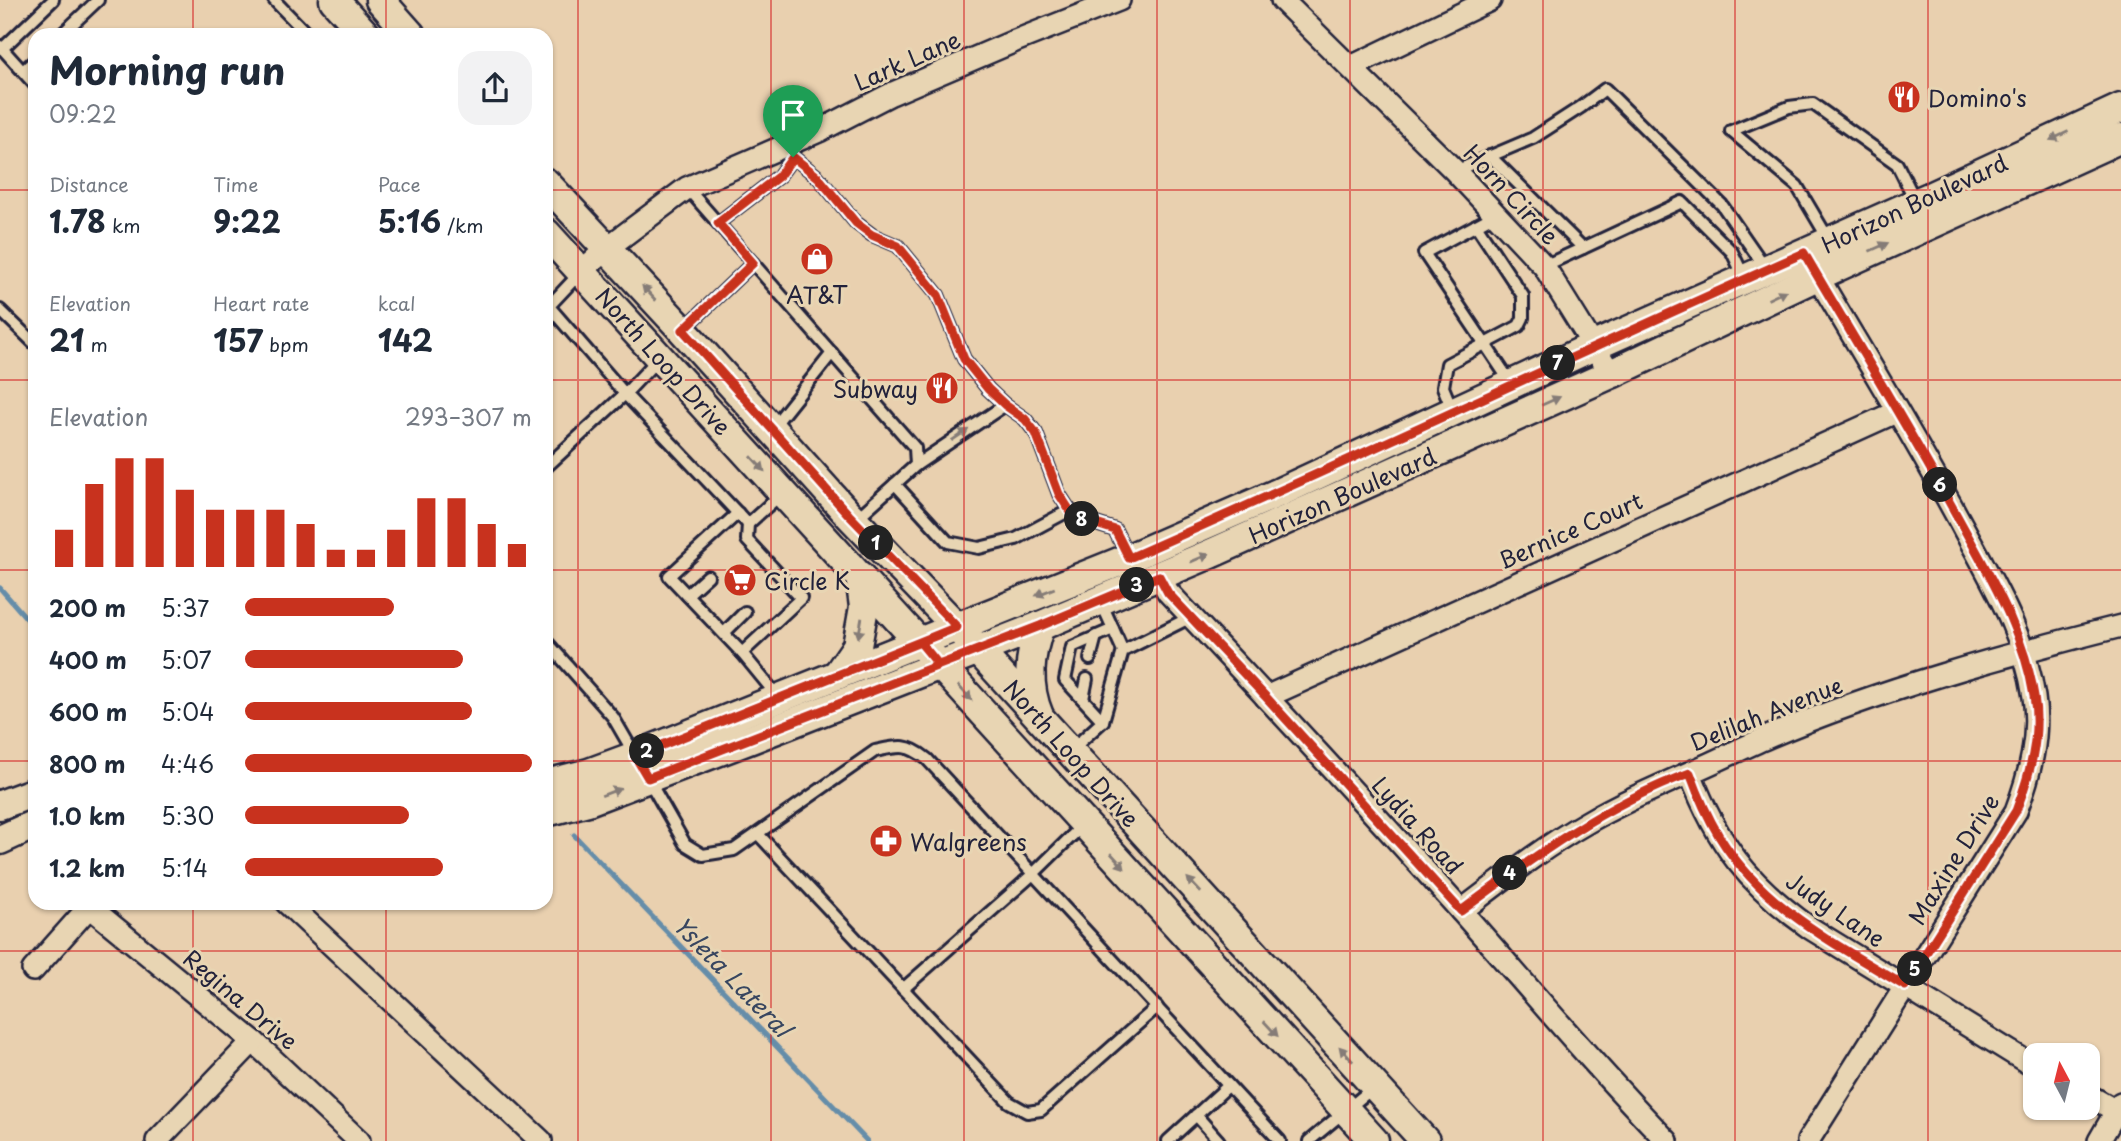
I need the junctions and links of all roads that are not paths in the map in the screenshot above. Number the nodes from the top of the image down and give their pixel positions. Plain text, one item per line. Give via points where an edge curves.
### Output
1 (52, 0) edge
2 (98, 0) edge
3 (274, 0) edge
4 (378, 0) edge
5 (1119, 0) edge
6 (1282, 0) edge
7 (1490, 0) edge
8 (347, 22) edge
9 (68, 28) edge
10 (301, 28) edge
11 (404, 28) edge
12 (1, 48) edge
13 (28, 66) edge
14 (1351, 67) junction
15 (23, 71) junction
16 (28, 77) edge
17 (2121, 108) edge
18 (2121, 138) edge
19 (792, 150) junction
20 (1490, 156) junction
21 (1455, 171) junction
22 (687, 188) junction
23 (553, 190) edge
24 (1916, 202) junction
25 (1497, 214) junction
26 (718, 223) junction
27 (1476, 225) junction
28 (553, 240) edge
29 (1830, 242) junction
30 (607, 248) junction
31 (1583, 248) junction
32 (753, 263) junction
33 (1810, 264) junction
34 (1544, 266) junction
35 (582, 271) junction
36 (1756, 274) junction
37 (553, 298) edge
38 (0, 310) edge
39 (553, 311) edge
40 (683, 330) junction
41 (28, 337) edge
42 (1484, 345) junction
43 (1594, 346) junction
44 (832, 353) junction
45 (660, 357) junction
46 (1611, 374) junction
47 (1512, 384) junction
48 (625, 394) junction
49 (1005, 405) junction
50 (1453, 411) junction
51 (1896, 412) junction
52 (772, 428) junction
53 (1467, 439) junction
54 (553, 461) edge
55 (916, 465) junction
56 (895, 484) junction
57 (783, 492) junction
58 (1070, 510) junction
59 (738, 513) junction
60 (855, 521) junction
61 (748, 524) junction
62 (1129, 558) junction
63 (708, 576) dead end
64 (860, 576) junction
65 (1159, 576) junction
66 (687, 595) junction
67 (1100, 601) junction
68 (745, 612) dead end
69 (1191, 617) junction
70 (1040, 626) junction
71 (2121, 626) edge
72 (957, 627) junction
73 (1113, 629) junction
74 (723, 633) junction
75 (1096, 636) junction
76 (920, 642) junction
77 (553, 649) edge
78 (978, 649) junction
79 (1123, 650) junction
80 (2023, 650) junction
81 (742, 653) junction
82 (1090, 659) dead end
83 (939, 665) junction
84 (836, 675) junction
85 (1087, 679) dead end
86 (1266, 697) junction
87 (779, 698) junction
88 (1083, 699) junction
89 (1040, 718) junction
90 (1103, 722) junction
91 (1070, 751) junction
92 (641, 767) junction
93 (1690, 773) junction
94 (553, 778) edge
95 (18, 798) edge
96 (553, 810) edge
97 (28, 816) edge
98 (1084, 824) junction
99 (28, 828) edge
100 (758, 834) junction
101 (0, 840) edge
102 (1032, 875) junction
103 (83, 910) edge
104 (93, 910) edge
105 (294, 910) edge
106 (1461, 911) junction
107 (33, 970) dead end
108 (1905, 986) junction
109 (903, 989) junction
110 (1157, 1007) junction
111 (253, 1041) junction
112 (2023, 1060) edge
113 (1228, 1086) junction
114 (1375, 1086) junction
115 (2100, 1100) edge
116 (2119, 1107) edge
117 (1345, 1110) junction
118 (1196, 1115) junction
119 (157, 1141) edge
120 (359, 1141) edge
121 (541, 1141) edge
122 (1168, 1141) edge
123 (1220, 1141) edge
124 (1280, 1141) edge
125 (1309, 1141) edge
126 (1374, 1141) edge
127 (1425, 1141) edge
128 (1667, 1141) edge
129 (1808, 1141) edge
130 (2099, 1141) edge

1 - 12 lane
2 - 9 lane
3 - 10 lane
4 - 8 street
4 - 11 main road
5 - 19 street, Lark Lane via 904,89
6 - 14 street, Horn Circle
7 - 14 street
12 - 15 lane
13 - 15 lane
14 - 21 street, Horn Circle
15 - 16 lane
17 -> 24 main road, Horizon Boulevard
33 -> 18 main road, Horizon Boulevard
19 - 22 street, Lark Lane
19 - 26 lane via 779,176
19 - 49 lane via 856,223 898,246 938,295 964,359
20 - 21 lane
20 - 31 lane
20 - 36 lane via 1534,138 1605,89 1722,205
21 - 25 street, Horn Circle
22 - 26 lane
22 - 30 street, Lark Lane
23 - 30 main road, North Loop Drive
24 - 29 main road, Horizon Boulevard
24 - 29 lane via 1897,164 1813,104 1789,107 1731,131 1797,186
25 - 27 lane
25 - 34 street, Horn Circle
26 - 32 lane
27 - 42 lane via 1523,296 1519,327
27 - 42 lane via 1424,253
28 - 35 main road, North Loop Drive
29 - 33 main road, Horizon Boulevard
30 - 35 street, Lark Lane
40 -> 30 main road, North Loop Drive
31 - 34 lane
31 - 36 lane via 1682,202
32 - 40 lane
32 - 44 lane
33 - 36 main road, Horizon Boulevard
46 -> 33 main road, Horizon Boulevard
33 - 51 street, Maxine Drive
34 - 43 street, Horn Circle
35 - 37 lane
35 - 45 main road, North Loop Drive
36 - 43 main road, Horizon Boulevard
38 - 41 lane
39 - 48 lane
40 - 52 main road, North Loop Drive
42 - 47 lane
42 - 50 lane via 1447,364 1443,387
43 - 46 street, Horn Circle
43 - 47 main road, Horizon Boulevard
44 - 52 lane
44 - 55 lane via 915,448
45 - 48 lane
45 -> 57 main road, North Loop Drive
53 -> 46 main road, Horizon Boulevard
47 - 50 main road, Horizon Boulevard
47 - 53 main road via 1508,400
48 - 54 lane
48 - 59 lane
55 -> 49 lane
49 - 58 lane via 1036,433 1059,494
50 - 62 main road, Horizon Boulevard
51 - 80 street, Maxine Drive via 2011,616
51 - 86 street, Bernice Court
52 - 60 main road, North Loop Drive
65 -> 53 main road, Horizon Boulevard
55 - 56 lane
56 - 58 lane via 948,542 979,548 1016,539
56 - 60 lane
57 - 61 lane
57 - 64 main road, North Loop Drive
58 - 62 lane via 1074,517 1115,530
59 - 61 lane
59 - 66 lane via 669,576
60 - 72 main road, North Loop Drive
61 - 81 lane via 744,544 801,598
62 -> 72 main road, Horizon Boulevard
63 - 66 lane
64 - 76 main road, North Loop Drive
64 -> 84 main road via 864,607 857,646
65 - 67 main road, Horizon Boulevard
65 - 69 street, Lydia Road
66 - 74 lane
67 - 70 main road, Horizon Boulevard
67 - 73 lane
68 - 74 lane
69 - 79 lane
69 - 86 street, Lydia Road
70 - 78 main road, Horizon Boulevard
70 - 89 main road via 1030,663 1030,687
71 - 80 street, Delilah Avenue
72 - 76 main road, Horizon Boulevard
72 - 78 main road, North Loop Drive
73 - 75 lane
73 - 79 lane
74 - 81 lane
75 - 82 lane
75 - 88 lane via 1072,647 1065,680
76 - 83 main road, North Loop Drive
76 - 84 main road, Horizon Boulevard
77 - 92 lane via 613,717
78 - 83 main road, Horizon Boulevard
78 - 89 main road, North Loop Drive
79 - 90 lane
80 - 93 street, Delilah Avenue via 1768,737
80 - 108 street, Maxine Drive via 2035,699 2036,734 2025,788 2016,811
81 - 87 lane
83 - 92 main road, Horizon Boulevard
83 -> 98 main road, North Loop Drive
84 - 87 main road, Horizon Boulevard
85 - 88 lane
86 - 106 street, Lydia Road
87 - 92 main road, Horizon Boulevard
88 - 90 lane
89 - 91 main road, North Loop Drive
90 - 91 lane
114 -> 91 main road, North Loop Drive
92 - 94 main road, Horizon Boulevard
96 -> 92 main road, Horizon Boulevard via 588,801
92 - 100 lane via 685,844 703,855 734,850
93 - 106 street, Delilah Avenue via 1587,822
93 - 108 street, Judy Lane via 1719,837 1759,888 1810,928
95 - 97 street
98 - 102 lane
98 -> 117 main road, North Loop Drive
99 - 101 main road
100 - 102 lane via 875,751 901,746 927,759
100 - 109 lane
102 - 109 lane
102 - 110 lane
103 - 107 street
104 - 111 street, Regina Drive
105 - 121 street
106 - 128 street, Lydia Road
108 - 112 street, Judy Lane
108 - 129 street, Maxine Drive
109 - 110 lane via 1009,1102 1027,1112 1041,1110
110 - 113 lane
111 - 119 street
111 - 120 street, Regina Drive
113 - 118 lane
113 - 124 lane
114 - 117 lane
114 - 127 main road, North Loop Drive
115 - 116 street
116 - 130 street
117 - 125 lane
117 - 126 main road, North Loop Drive
118 - 122 lane
118 - 123 lane

